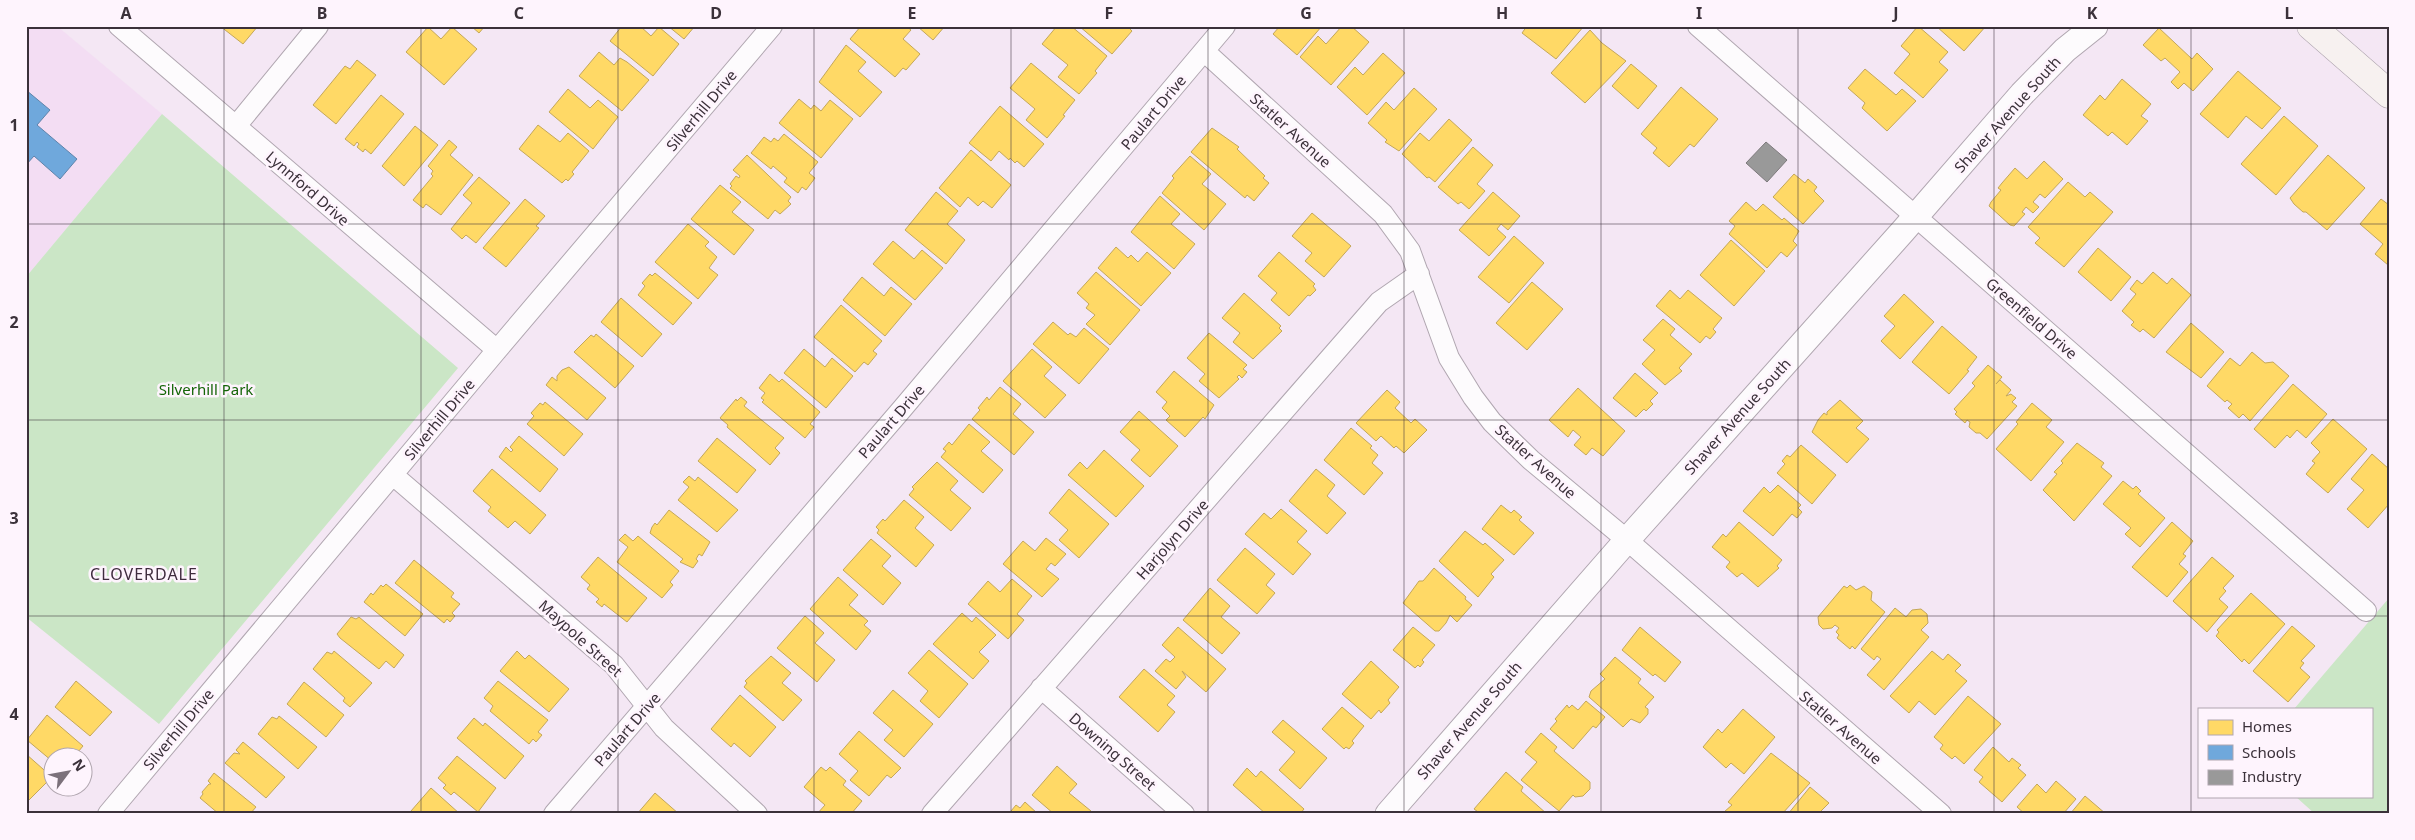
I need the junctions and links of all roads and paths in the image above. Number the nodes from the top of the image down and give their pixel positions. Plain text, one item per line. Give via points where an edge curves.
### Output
1 (119, 26) edge
2 (318, 26) edge
3 (772, 26) edge
4 (1225, 26) edge
5 (1698, 26) edge
6 (2094, 26) edge
7 (2311, 26) edge
8 (1204, 51) junction
9 (2389, 94) edge
10 (236, 126) junction
11 (1916, 217) junction
12 (1419, 274) junction
13 (496, 350) junction
14 (393, 474) junction
15 (1627, 540) junction
16 (2366, 611) dead end
17 (1041, 688) junction
18 (646, 706) junction
19 (108, 814) edge
20 (554, 814) edge
21 (757, 814) edge
22 (932, 814) edge
23 (1184, 814) edge
24 (1388, 814) edge
25 (1941, 814) edge

1 - 10 street, Lynnford Drive
2 - 10 street
3 - 13 street, Silverhill Drive
4 - 8 street, Paulart Drive
5 - 11 street, Greenfield Drive
6 - 11 street, Shaver Avenue South via 2022,94
7 - 9 main road
8 - 12 street, Statler Avenue via 1383,214 1410,251
8 - 18 street, Paulart Drive via 896,417
10 - 13 street, Lynnford Drive
11 - 15 street, Shaver Avenue South
11 - 16 street, Greenfield Drive
12 - 15 street, Statler Avenue via 1449,358 1487,415 1531,460
12 - 17 street, Harjolyn Drive via 1379,302
13 - 14 street, Silverhill Drive
14 - 18 street, Maypole Street via 614,665
14 - 19 street, Silverhill Drive
15 - 24 street, Shaver Avenue South
15 - 25 street, Statler Avenue
17 - 22 street, Harjolyn Drive
17 - 23 street, Downing Street
18 - 20 street, Paulart Drive
18 - 21 street, Maypole Street via 664,728

